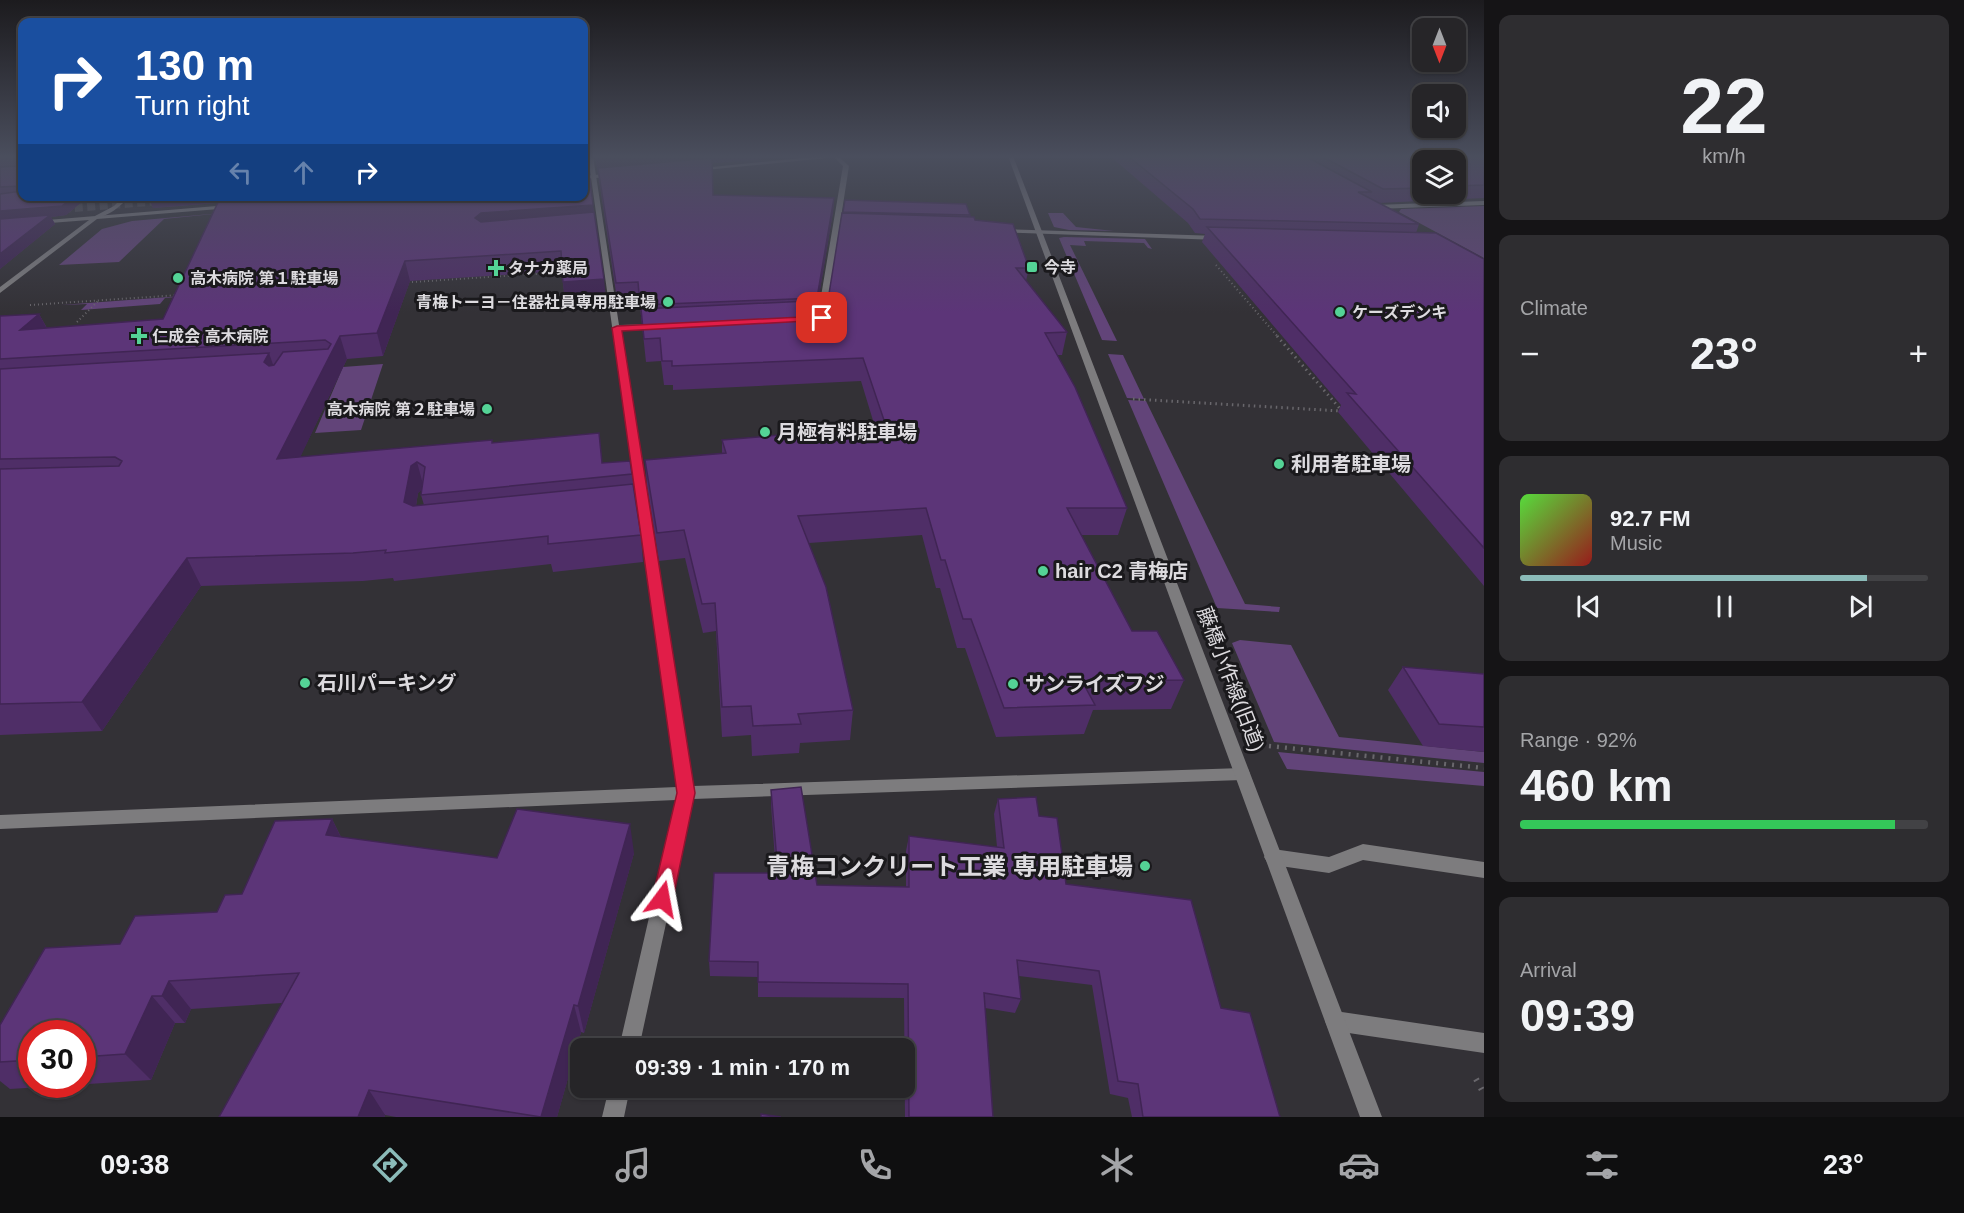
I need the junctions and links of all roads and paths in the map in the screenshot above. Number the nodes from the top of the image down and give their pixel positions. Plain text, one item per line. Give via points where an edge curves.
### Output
1 (105, 208) edge
2 (114, 208) edge
3 (207, 208) edge
4 (593, 208) edge
5 (842, 208) edge
6 (1029, 208) edge
7 (1377, 208) edge
8 (1385, 212) edge
9 (96, 217) junction
10 (26, 223) edge
11 (993, 231) edge
12 (1038, 232) junction
13 (1193, 237) junction
14 (1227, 238) edge
15 (608, 269) junction
16 (411, 282) edge
17 (0, 291) edge
18 (187, 294) edge
19 (99, 300) junction
20 (22, 303) dead end
21 (810, 319) edge
22 (77, 322) dead end
23 (664, 326) edge
24 (617, 328) junction
25 (1128, 399) dead end
26 (1341, 408) junction
27 (1349, 420) dead end
28 (1269, 746) dead end
29 (1484, 768) edge
30 (1242, 774) junction
31 (686, 793) junction
32 (0, 822) edge
33 (1273, 857) junction
34 (1484, 870) edge
35 (1335, 1022) junction
36 (631, 1038) edge
37 (1484, 1043) edge
38 (618, 1098) edge
39 (613, 1117) edge
40 (1371, 1117) edge

1 - 9 street
2 - 9 street
3 - 9 street
4 - 15 street
5 - 21 street via 822,318
6 - 12 street, 藤橋小作線(旧道)
7 - 8 street
9 - 10 street
9 - 17 street
11 - 12 street
12 - 13 street
12 - 30 street, 藤橋小作線(旧道)
13 - 14 street
13 - 26 path
15 - 16 path
15 - 24 street
18 - 19 path
19 - 20 path
19 - 22 path
23 - 24 street
24 - 31 street via 637,506
25 - 26 path
26 - 27 path
28 - 29 path
30 - 31 street
30 - 33 street, 藤橋小作線(旧道)
31 - 32 street
31 - 36 street
33 - 34 street via 1329,864 1363,852
33 - 35 street, 藤橋小作線(旧道)
35 - 37 street
35 - 40 street, 藤橋小作線(旧道)
38 - 39 street

